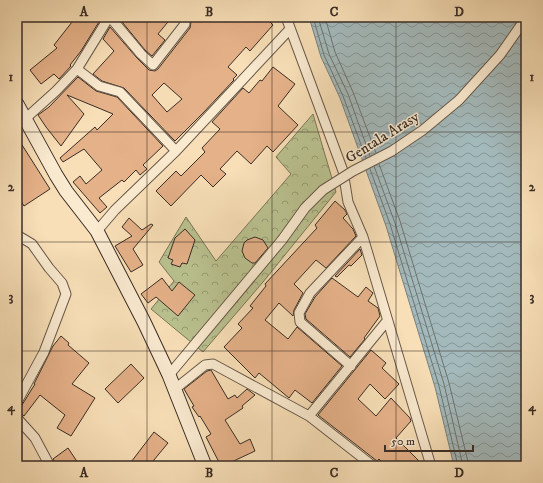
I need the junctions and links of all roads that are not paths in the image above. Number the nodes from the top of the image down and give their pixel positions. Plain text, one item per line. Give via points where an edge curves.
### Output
1 (109, 17) edge
2 (184, 17) edge
3 (286, 17) edge
4 (526, 18) edge
5 (290, 29) junction
6 (76, 69) junction
7 (17, 104) edge
8 (26, 119) junction
9 (176, 151) junction
10 (97, 231) junction
11 (17, 235) edge
12 (362, 237) junction
13 (387, 321) junction
14 (351, 366) junction
15 (169, 375) junction
16 (175, 389) junction
17 (17, 402) edge
18 (309, 416) junction
19 (17, 418) edge
20 (50, 466) edge
21 (205, 466) edge
22 (373, 466) edge
23 (431, 466) edge

1 - 2 street via 152,65 185,24
1 - 6 street
3 - 5 street
4 - 15 street, Gentala Arasy, bridge via 500,55 459,100 424,130 323,190 305,208 282,240
5 - 9 street
5 - 12 street via 343,171 348,202
6 - 8 street
6 - 9 street via 99,86 120,92
7 - 8 street
8 - 10 street via 66,191
9 - 10 street
10 - 15 street
11 - 17 street via 32,244 62,283 66,294 44,352
12 - 13 street
12 - 14 street via 310,293 299,313 300,322
13 - 14 street
13 - 23 street
14 - 18 street
15 - 16 street
16 - 18 street via 205,366 213,364
16 - 21 street
18 - 22 street
19 - 20 street via 36,438

